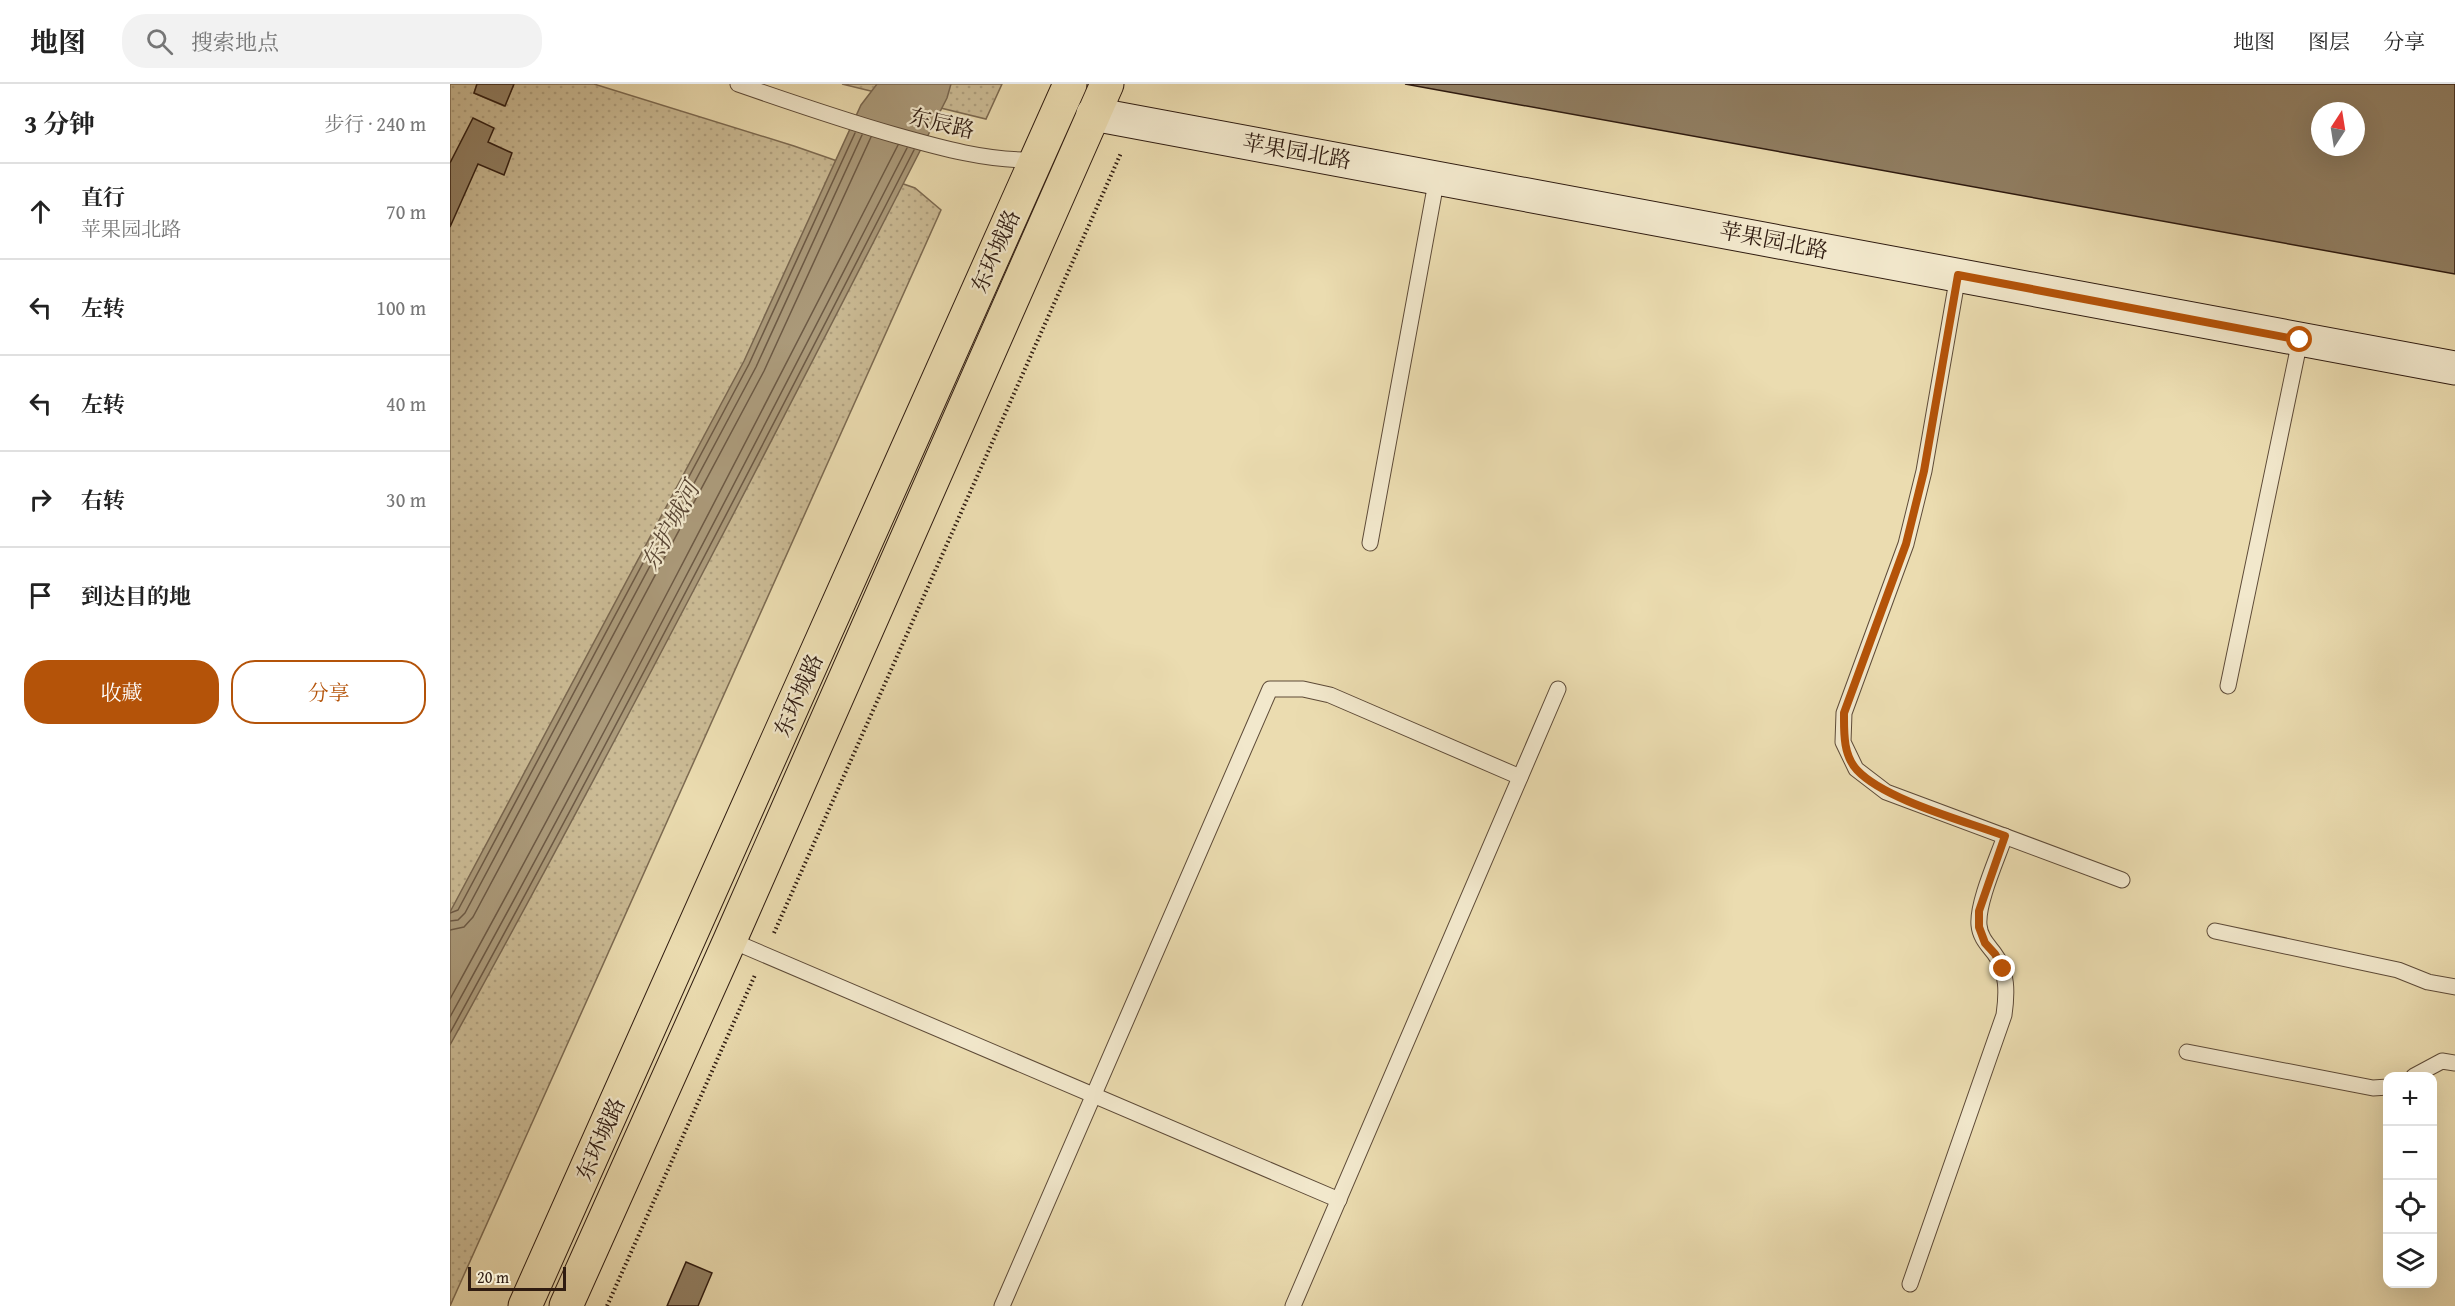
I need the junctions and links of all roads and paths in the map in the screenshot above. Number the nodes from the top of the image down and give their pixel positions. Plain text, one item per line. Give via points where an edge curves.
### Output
1 (738, 84) edge
2 (1070, 84) edge
3 (1107, 84) edge
4 (1093, 114) junction
5 (1135, 121) junction
6 (1035, 160) junction
7 (1437, 177) junction
8 (1958, 275) junction
9 (2300, 340) junction
10 (2455, 368) edge
11 (1370, 543) dead end
12 (2228, 686) dead end
13 (1558, 689) dead end
14 (1521, 777) junction
15 (2005, 836) junction
16 (2122, 880) dead end
17 (2215, 931) dead end
18 (730, 940) junction
19 (764, 955) junction
20 (2455, 987) edge
21 (2187, 1052) dead end
22 (2455, 1063) edge
23 (2423, 1072) edge
24 (2383, 1087) edge
25 (1094, 1095) junction
26 (1339, 1200) junction
27 (1910, 1284) dead end
28 (525, 1306) edge
29 (566, 1306) edge
30 (608, 1306) edge
31 (1002, 1306) edge
32 (1293, 1306) edge

1 - 6 lane, 东辰路 via 835,118 943,148 1010,160
2 - 6 main road, 东环城路
3 - 4 main road, 东环城路
4 - 5 street, 苹果园北路
4 - 18 main road, 东环城路
5 - 7 street, 苹果园北路
5 - 19 path
6 - 28 main road, 东环城路
7 - 8 street, 苹果园北路
7 - 11 lane
8 - 9 street, 苹果园北路
8 - 15 lane via 1924,471 1906,544 1844,713 1843,742 1856,769 1886,792
9 - 10 street, 苹果园北路
9 - 12 lane
13 - 14 lane
14 - 25 lane via 1330,695 1303,689 1270,689
14 - 26 lane
15 - 16 lane
15 - 27 lane via 1979,911 1985,943 2003,969 2007,989 2004,1015
17 - 20 lane via 2398,970
18 - 19 lane
18 - 29 main road, 东环城路
19 - 25 lane
19 - 30 path
21 - 24 lane
22 - 23 lane via 2442,1061
25 - 26 lane
25 - 31 lane
26 - 32 lane

